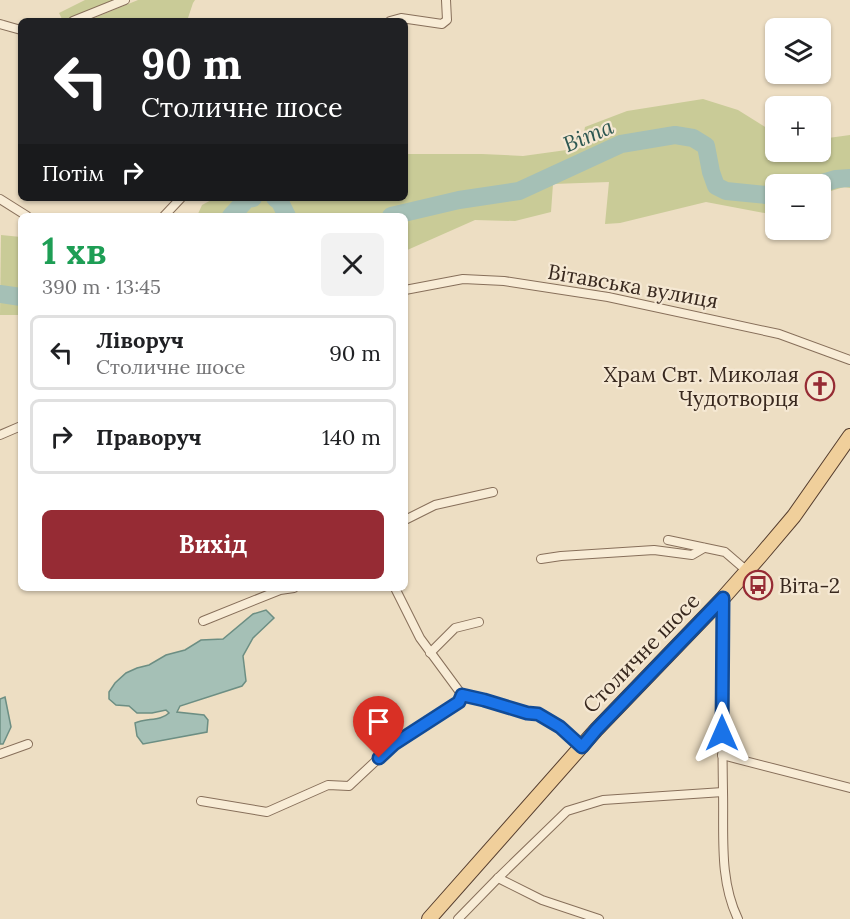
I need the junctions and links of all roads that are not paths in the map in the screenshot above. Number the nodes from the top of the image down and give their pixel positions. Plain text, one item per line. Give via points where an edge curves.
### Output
1 (125, 0) edge
2 (446, 0) edge
3 (80, 18) edge
4 (408, 19) edge
5 (0, 24) edge
6 (18, 29) edge
7 (0, 199) edge
8 (178, 201) edge
9 (22, 213) edge
10 (167, 213) edge
11 (408, 289) edge
12 (850, 360) edge
13 (18, 427) edge
14 (0, 435) edge
15 (849, 439) edge
16 (492, 492) dead end
17 (408, 518) edge
18 (668, 540) dead end
19 (704, 548) junction
20 (542, 559) dead end
21 (747, 571) junction
22 (278, 591) edge
23 (396, 591) edge
24 (723, 598) junction
25 (203, 621) dead end
26 (478, 622) dead end
27 (430, 653) junction
28 (462, 695) junction
29 (28, 744) dead end
30 (582, 747) junction
31 (0, 754) edge
32 (722, 755) junction
33 (850, 788) edge
34 (723, 792) junction
35 (201, 801) dead end
36 (498, 878) junction
37 (429, 919) edge
38 (458, 919) edge
39 (599, 919) edge
40 (738, 919) edge

1 - 3 street
2 - 4 street via 447,20 442,24
5 - 6 street
7 - 9 street
8 - 10 street
11 - 12 street, Вітавська вулиця via 463,279 504,281 608,297 779,334
13 - 14 street
15 - 21 main road, Столичне шосе via 794,516
16 - 17 street via 435,505
18 - 19 street
19 - 20 street via 692,555 654,550
19 - 21 street via 725,552
21 - 24 main road, Столичне шосе
22 - 25 street
23 - 27 street
24 - 30 main road, Столичне шосе
24 - 32 street
26 - 27 street via 455,628
27 - 28 street
28 - 30 street via 538,714
28 - 35 street via 459,702 394,744 349,786 328,785 267,812
29 - 31 street
30 - 37 main road, Столичне шосе
32 - 33 street
32 - 34 street
34 - 36 street via 603,800 567,811
34 - 40 street via 724,874
36 - 38 street
36 - 39 street via 542,900

